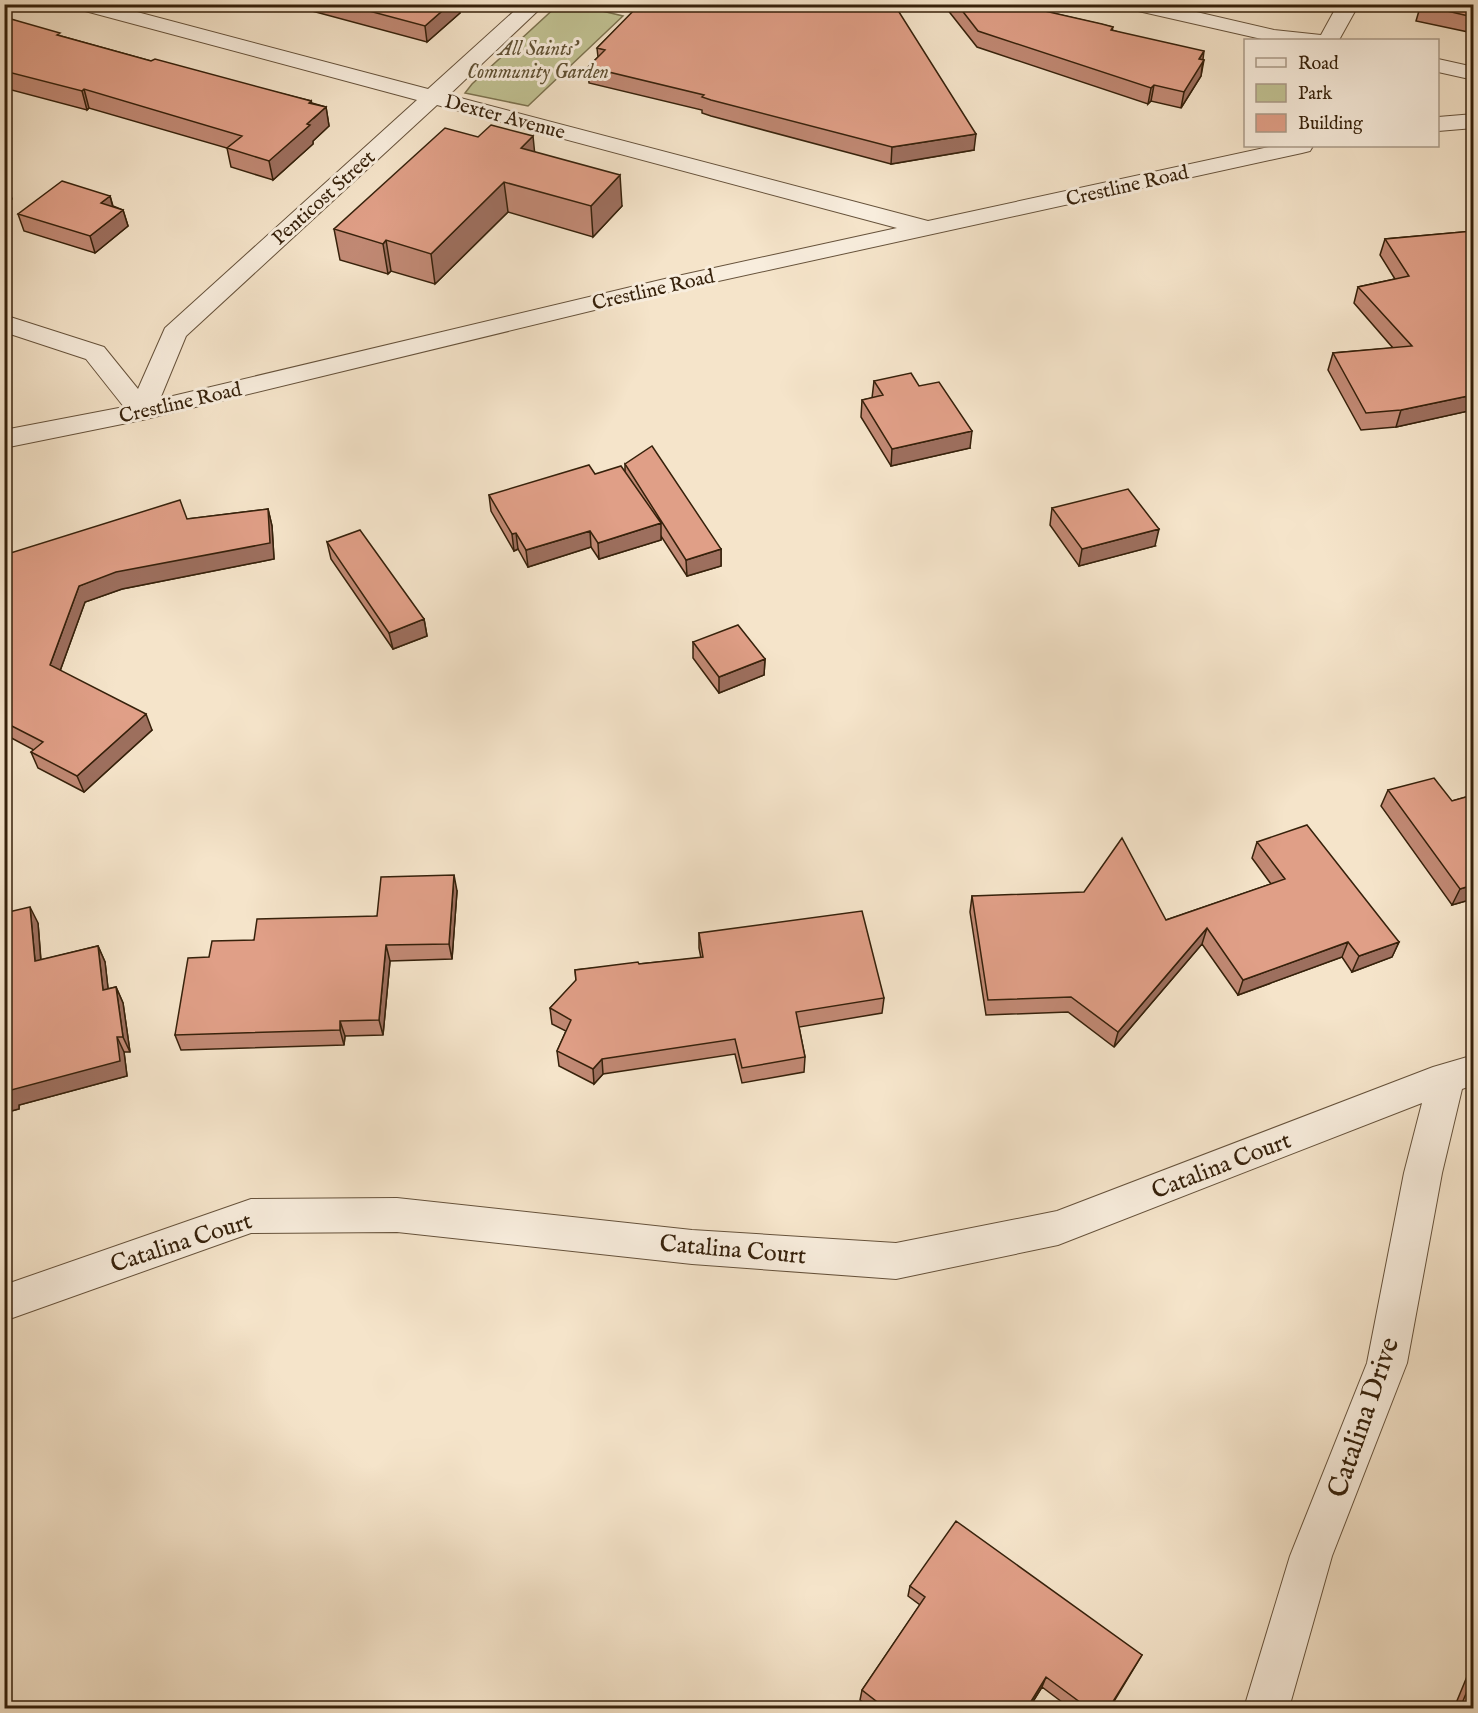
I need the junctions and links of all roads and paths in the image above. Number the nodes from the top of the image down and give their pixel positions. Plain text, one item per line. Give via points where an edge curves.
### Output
1 (81, 4) edge
2 (535, 4) edge
3 (1132, 4) edge
4 (1349, 4) edge
5 (1305, 39) edge
6 (1330, 39) edge
7 (1439, 66) edge
8 (1473, 74) edge
9 (433, 97) junction
10 (1473, 121) edge
11 (1439, 124) edge
12 (1297, 147) edge
13 (928, 229) junction
14 (4, 323) edge
15 (142, 412) junction
16 (4, 439) edge
17 (1460, 1074) edge
18 (4, 1303) edge
19 (1267, 1708) edge

1 - 9 street, Dexter Avenue
2 - 9 street, Penticost Street
3 - 5 street via 1274,36
4 - 6 street
7 - 8 street
9 - 13 street, Dexter Avenue
9 - 15 street, Penticost Street via 174,333
10 - 11 street
12 - 13 street, Crestline Road
13 - 15 street, Crestline Road via 532,316
14 - 15 street via 95,353
15 - 16 street, Crestline Road
17 - 18 street, Catalina Court via 1058,1228 896,1261 692,1247 397,1215 251,1215
17 - 19 street, Catalina Drive via 1423,1173 1387,1363 1311,1556

